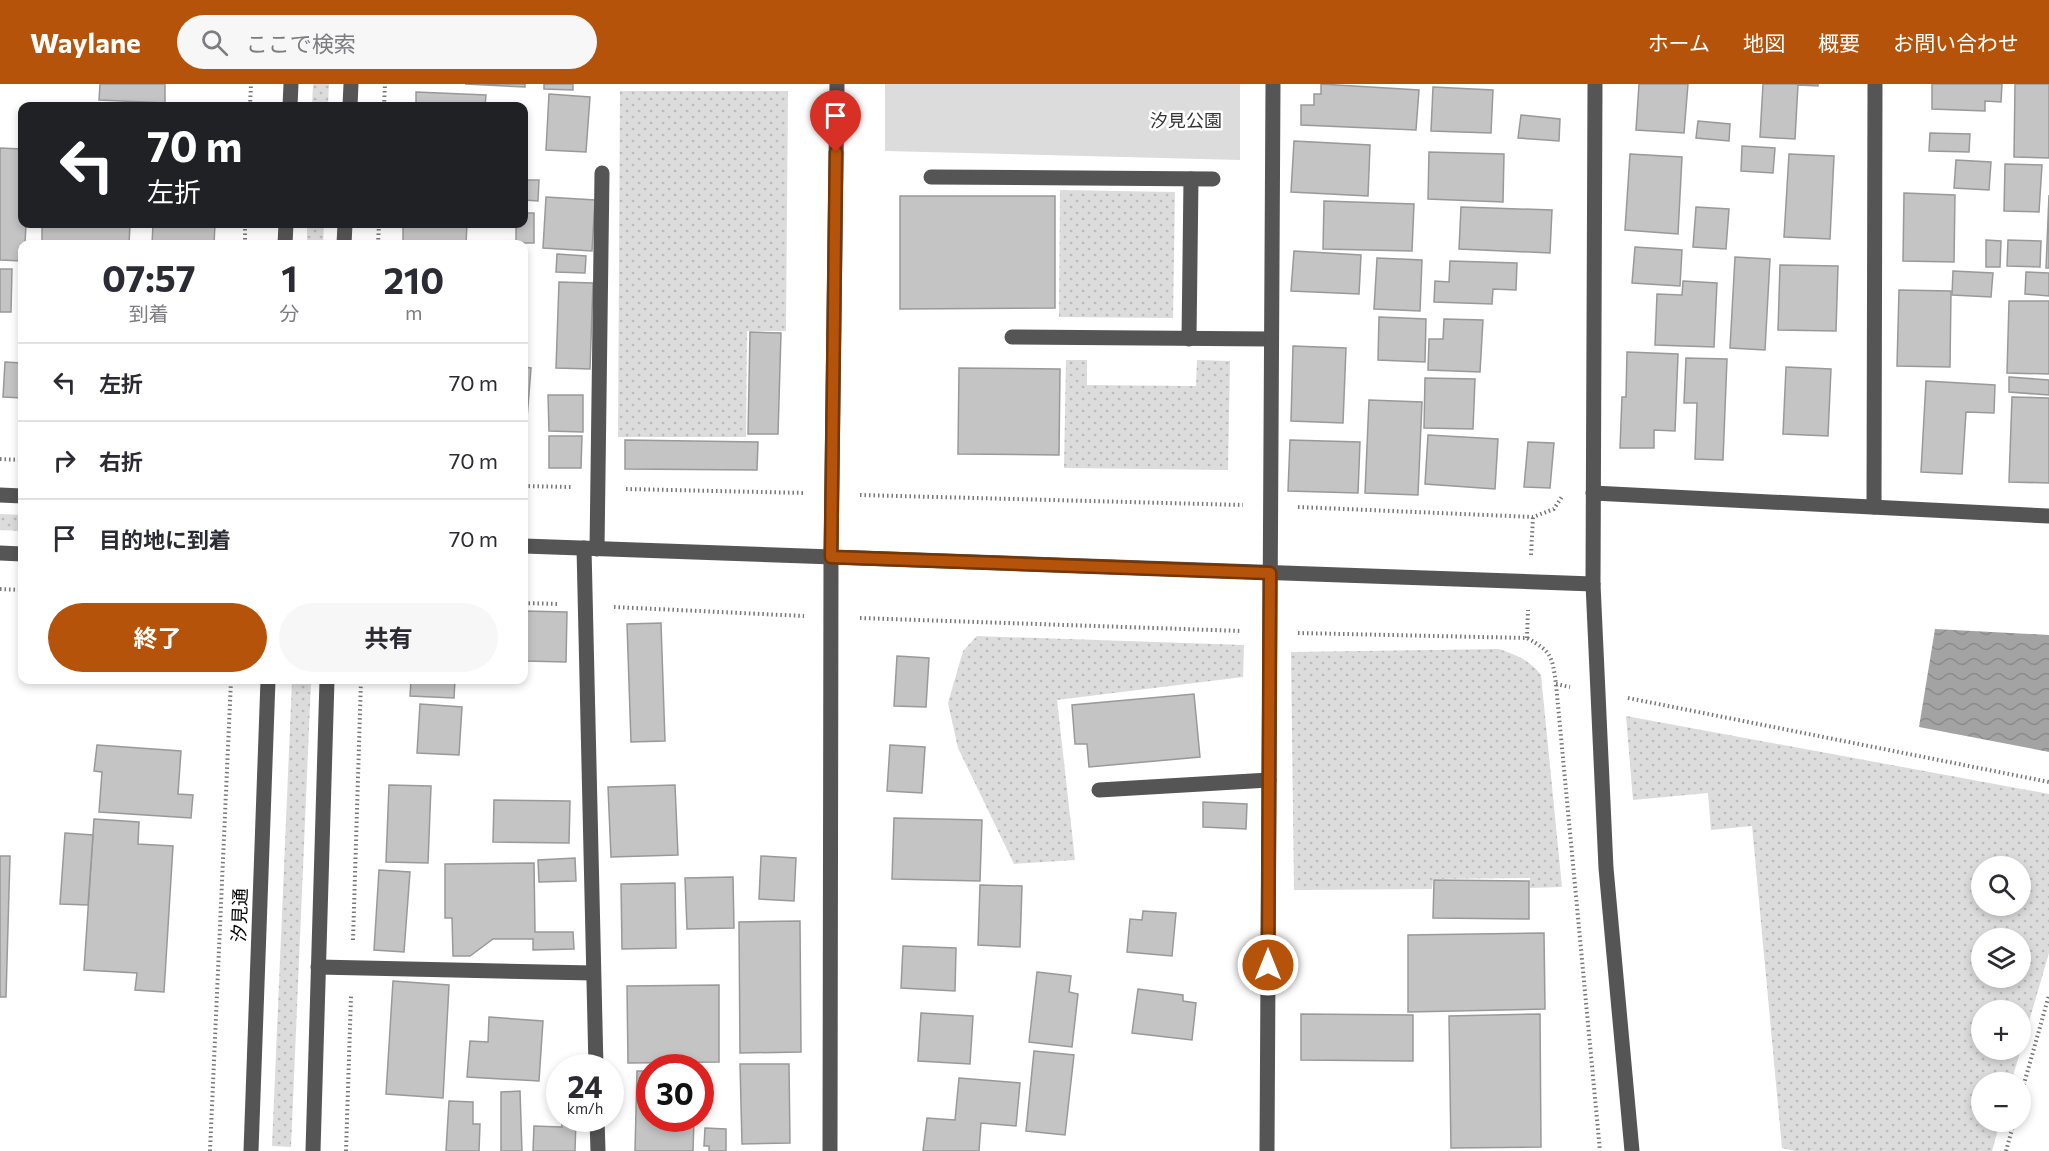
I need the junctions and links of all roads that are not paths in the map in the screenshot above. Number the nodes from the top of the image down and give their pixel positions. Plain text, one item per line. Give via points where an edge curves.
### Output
1 (291, 84) edge
2 (351, 84) edge
3 (837, 84) edge
4 (1273, 84) edge
5 (1595, 84) edge
6 (1875, 84) edge
7 (290, 102) edge
8 (350, 102) edge
9 (602, 172) dead end
10 (931, 177) dead end
11 (1191, 179) junction
12 (1213, 179) dead end
13 (1012, 337) dead end
14 (1189, 339) junction
15 (1271, 339) junction
16 (1593, 494) junction
17 (0, 495) edge
18 (18, 496) edge
19 (1874, 507) junction
20 (2049, 516) edge
21 (528, 546) edge
22 (590, 549) junction
23 (0, 553) edge
24 (18, 554) edge
25 (831, 557) junction
26 (1270, 573) junction
27 (1593, 585) junction
28 (268, 684) edge
29 (327, 684) edge
30 (1269, 780) junction
31 (1099, 790) dead end
32 (318, 967) junction
33 (593, 972) junction
34 (596, 1054) edge
35 (597, 1132) edge
36 (251, 1151) edge
37 (313, 1151) edge
38 (598, 1151) edge
39 (830, 1151) edge
40 (1267, 1151) edge
41 (1632, 1151) edge

1 - 7 street
2 - 8 street
3 - 25 street
4 - 15 street
5 - 16 street
6 - 19 street
9 - 22 street via 597,488
10 - 11 street
11 - 12 street
11 - 14 street
13 - 14 street
14 - 15 street
15 - 26 street
16 - 19 street
16 - 27 street
17 - 18 street
19 - 20 street
21 - 22 street
22 - 25 street
22 - 33 street via 585,605
23 - 24 street
25 - 26 street
25 - 39 street
26 - 27 street
26 - 30 street
27 - 41 street via 1605,868
28 - 36 street, 汐見通
29 - 32 street
30 - 31 street
30 - 40 street
32 - 33 street
32 - 37 street
33 - 34 street
35 - 38 street

